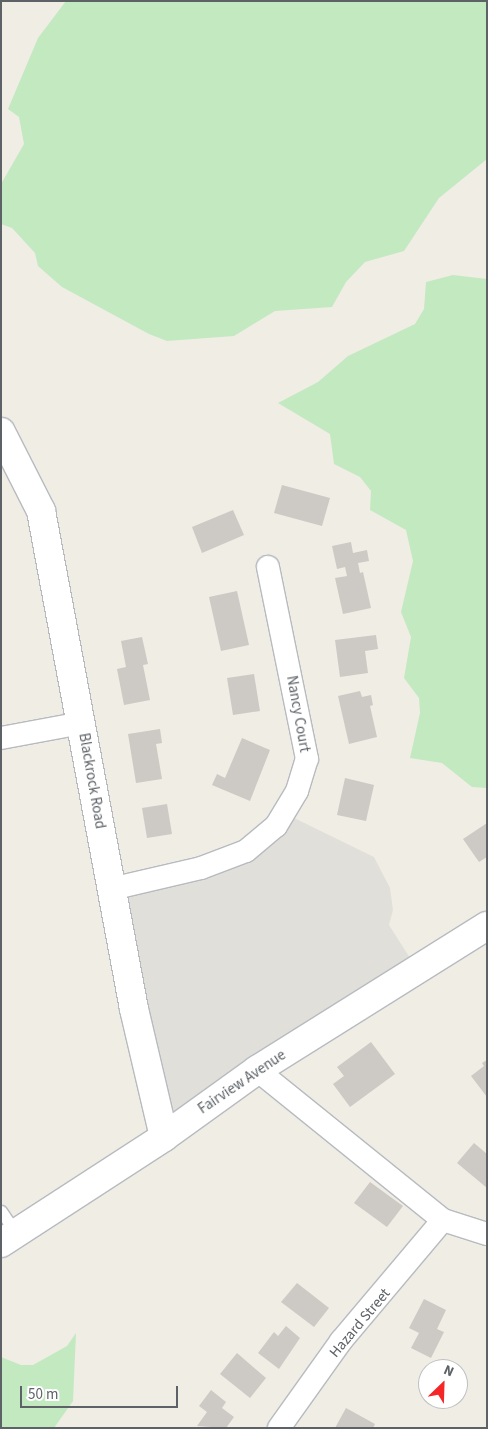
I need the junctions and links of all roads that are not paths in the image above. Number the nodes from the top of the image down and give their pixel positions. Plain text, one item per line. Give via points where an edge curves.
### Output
1 (1, 432) edge
2 (268, 567) dead end
3 (82, 724) junction
4 (1, 738) edge
5 (111, 889) junction
6 (487, 926) edge
7 (257, 1070) junction
8 (164, 1136) junction
9 (443, 1220) junction
10 (6, 1229) edge
11 (487, 1234) edge
12 (280, 1428) edge

1 - 3 street, Blackrock Road via 41,511
2 - 5 street, Nancy Court via 306,759 297,791 276,826 246,851 201,868
3 - 4 street
3 - 5 street, Blackrock Road
5 - 8 street, Blackrock Road via 134,1009
6 - 7 street, Fairview Avenue
7 - 8 street, Fairview Avenue
7 - 9 street
8 - 10 street, Fairview Avenue
9 - 11 street
9 - 12 street, Hazard Street via 341,1341

